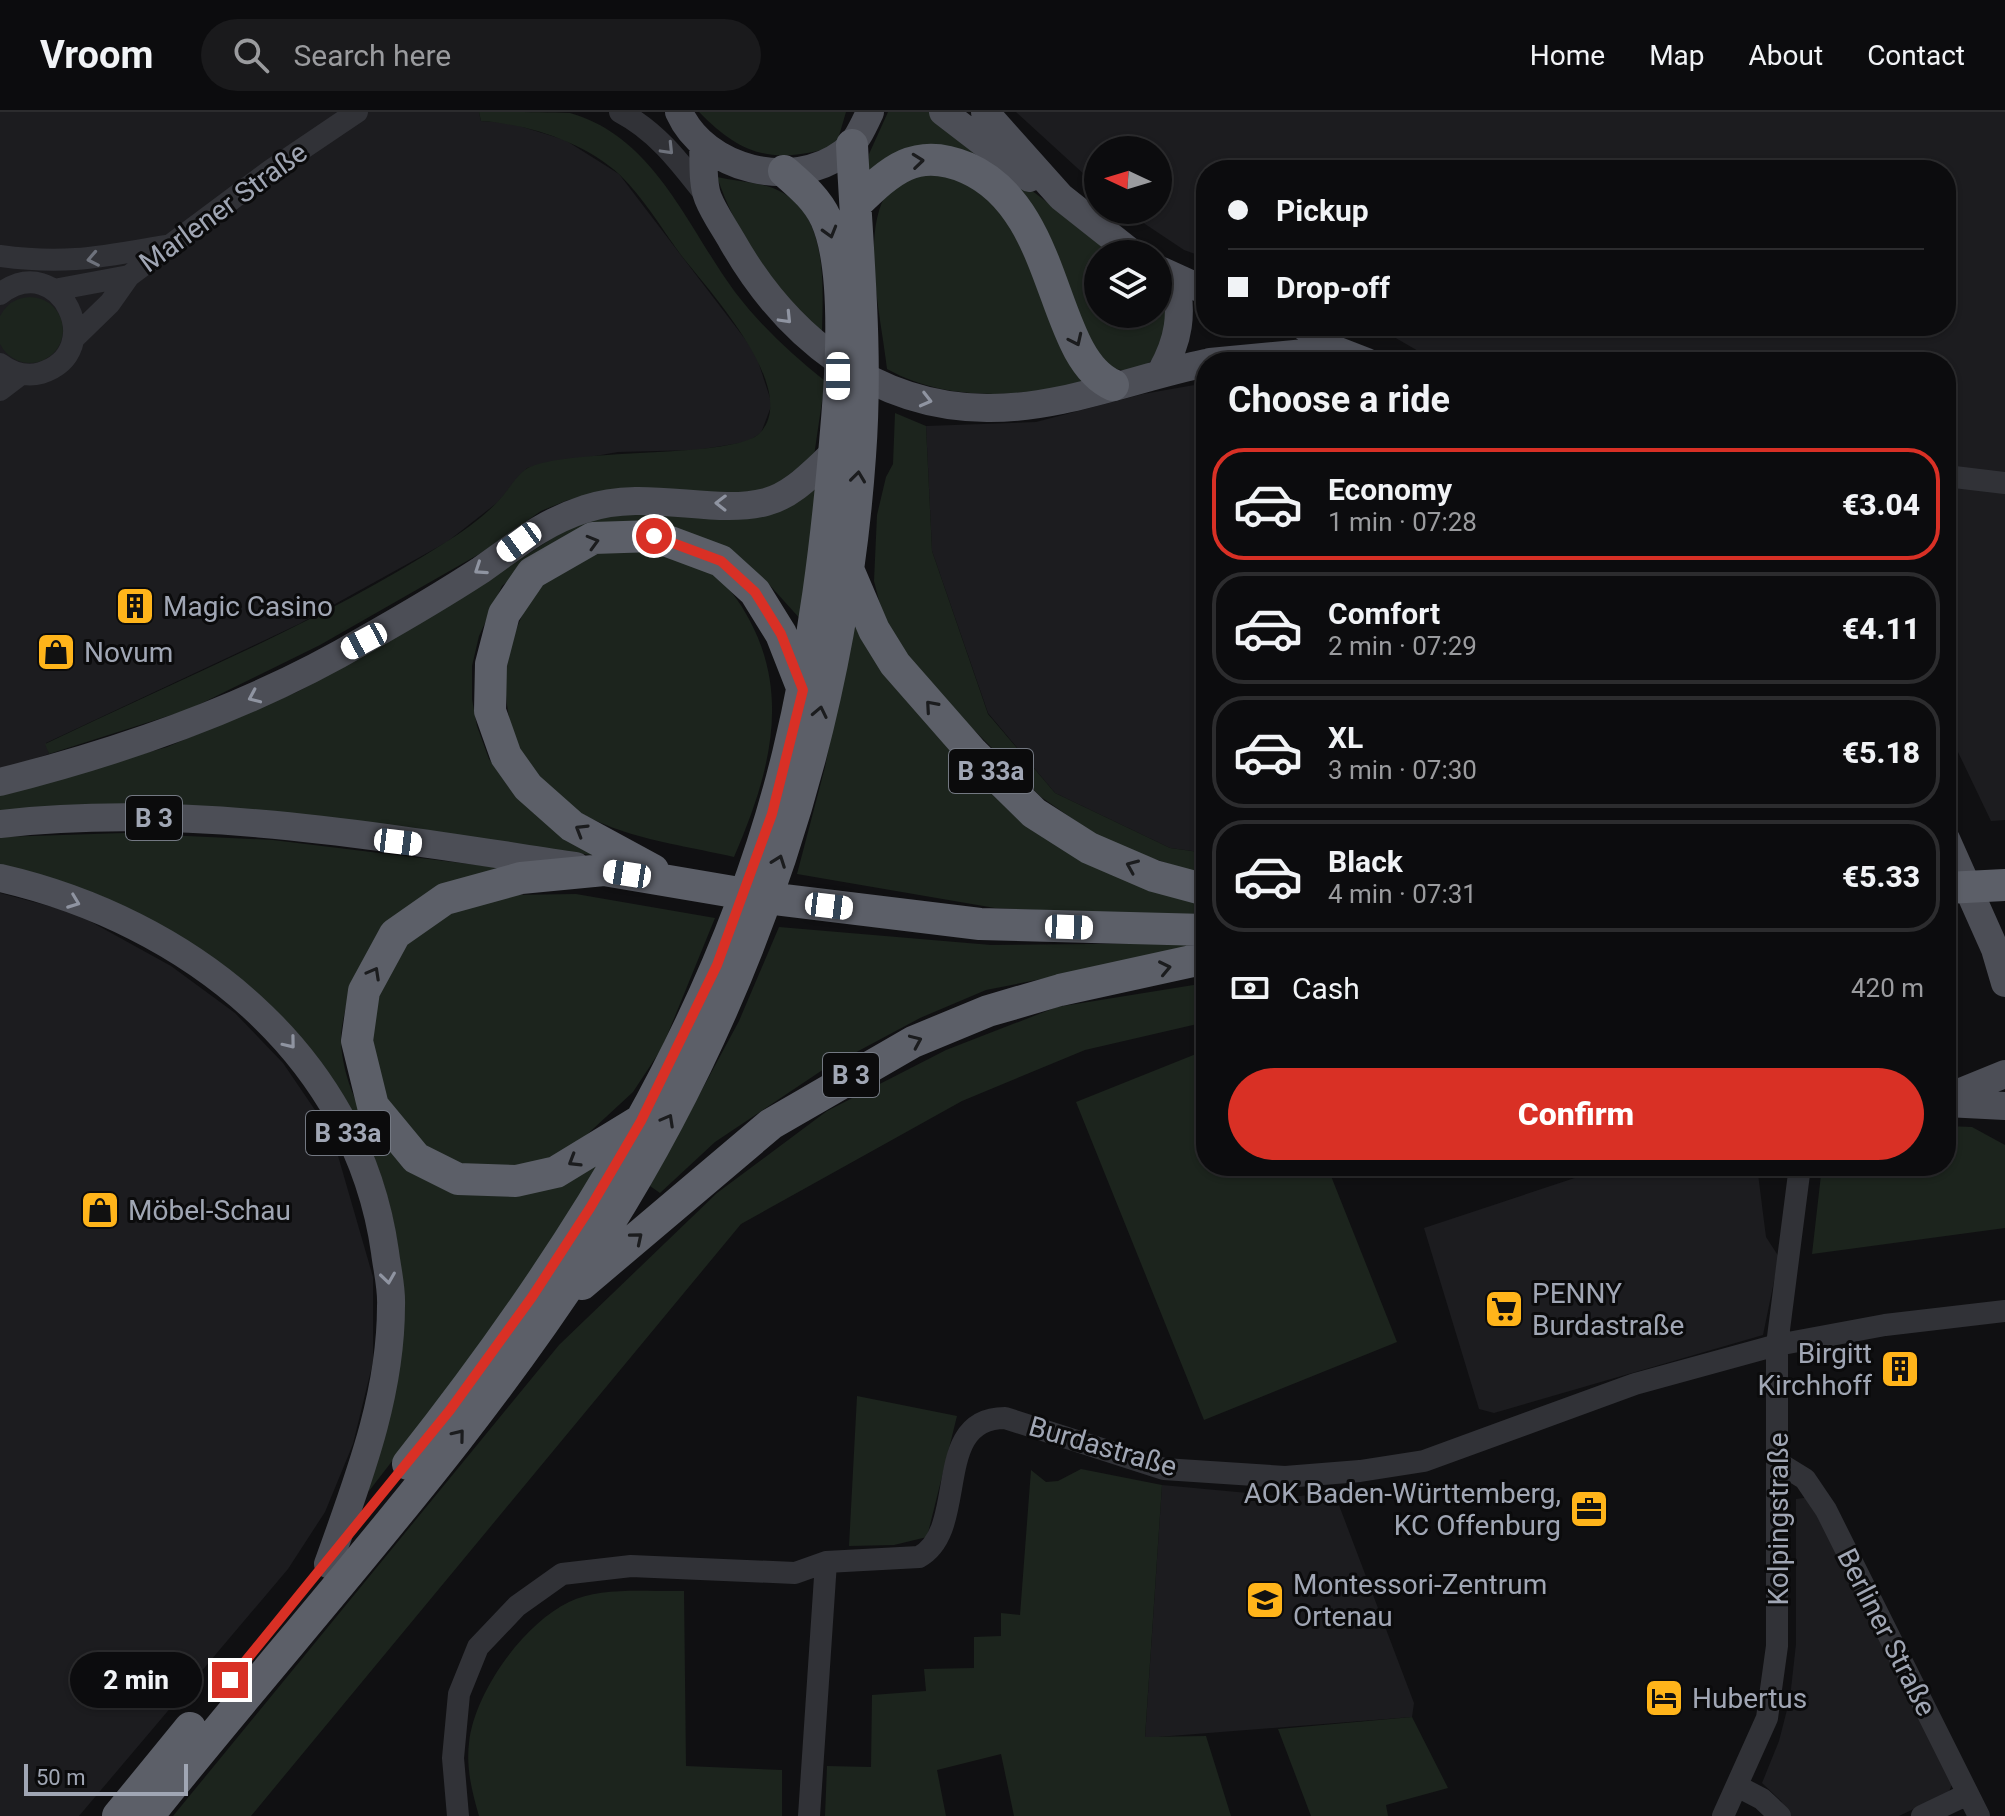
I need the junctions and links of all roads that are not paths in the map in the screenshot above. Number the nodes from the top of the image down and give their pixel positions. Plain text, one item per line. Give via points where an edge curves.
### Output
1 (357, 112) edge
2 (620, 112) edge
3 (679, 112) edge
4 (870, 112) edge
5 (943, 112) edge
6 (985, 112) edge
7 (703, 144) junction
8 (852, 145) junction
9 (784, 171) junction
10 (707, 197) junction
11 (1061, 197) junction
12 (856, 204) junction
13 (1115, 240) edge
14 (170, 245) junction
15 (0, 256) edge
16 (1172, 275) edge
17 (129, 276) junction
18 (1172, 285) edge
19 (1196, 286) edge
20 (3, 288) edge
21 (54, 290) junction
22 (851, 335) junction
23 (1317, 336) edge
24 (74, 338) junction
25 (1336, 350) junction
26 (1315, 352) edge
27 (1341, 352) edge
28 (0, 364) edge
29 (1196, 365) edge
30 (1161, 372) junction
31 (21, 374) junction
32 (1113, 385) junction
33 (0, 390) edge
34 (850, 406) junction
35 (834, 453) junction
36 (1956, 477) edge
37 (2005, 483) edge
38 (848, 569) junction
39 (803, 690) junction
40 (0, 782) edge
41 (784, 814) junction
42 (0, 824) edge
43 (1956, 862) edge
44 (604, 870) junction
45 (0, 878) edge
46 (673, 882) junction
47 (2005, 885) edge
48 (1196, 887) edge
49 (1956, 887) edge
50 (1196, 930) edge
51 (1196, 960) edge
52 (730, 962) junction
53 (2004, 973) edge
54 (2005, 1074) edge
55 (1956, 1096) edge
56 (1956, 1102) edge
57 (2005, 1106) edge
58 (641, 1121) junction
59 (1799, 1176) edge
60 (555, 1306) junction
61 (2005, 1311) edge
62 (1777, 1345) junction
63 (1779, 1463) junction
64 (826, 1562) junction
65 (328, 1564) junction
66 (1739, 1787) junction
67 (1968, 1794) junction
68 (118, 1816) edge
69 (148, 1816) edge
70 (458, 1816) edge
71 (809, 1816) edge
72 (1723, 1816) edge
73 (1780, 1816) edge
74 (1922, 1816) edge
75 (1979, 1816) edge

1 - 14 street, Marlener Straße
2 -> 10 street via 670,150
3 - 7 main road
4 - 8 main road
5 - 11 main road via 1014,170
6 - 11 main road
7 - 9 main road via 742,166
7 - 10 main road
8 - 9 main road via 824,162
8 - 12 highway, B 33a
9 -> 22 highway, B 33a via 820,207 833,237
10 -> 32 main road via 773,304 800,332 854,372 895,393 987,408 1039,405
11 - 13 main road
12 - 22 highway, B 33a
12 -> 32 highway via 903,163 929,159 986,176 1029,227 1089,367
14 -> 15 street via 80,262
14 - 17 street, Marlener Straße
16 - 19 main road
17 - 21 street, Marlener Straße
17 - 24 street, Marlener Straße
18 - 30 main road via 1182,308
20 - 21 street, Marlener Straße via 32,282
21 - 24 street via 71,311
22 - 34 highway, B 33a
23 - 25 main road
24 - 31 street, Marlener Straße via 53,367
25 - 26 main road
25 - 27 main road
28 - 31 street
29 - 30 main road
30 - 32 main road
31 - 33 street
34 - 35 highway, B 33a
38 -> 34 highway, B 33a
35 - 39 highway, B 33a via 824,570
35 -> 40 main road via 796,488 766,502 647,499 587,507 538,528 377,633 253,698 89,759
36 - 37 street
41 -> 38 highway, B 33a via 837,637
48 -> 38 highway, B 33a via 1089,848 1034,813 895,664
39 - 41 highway, B 33a
46 -> 39 highway via 572,826 528,787 506,756 490,711 491,664 504,614 532,573 593,538 654,536 721,561 755,592 781,634
41 - 52 highway, B 33a
42 - 44 main road, B 3 via 152,817 307,830
43 - 53 main road
44 - 46 highway, B 3
58 -> 44 highway, B 3 via 556,1172 516,1181 458,1179 416,1158 373,1106 357,1041 364,991 395,934 445,899 521,878
45 -> 65 main road, B 33a via 133,925 213,975 276,1026 322,1082 354,1145 379,1211 391,1317 387,1371 366,1460
46 - 50 highway, B 3 via 980,924
47 - 49 highway
60 -> 51 highway, B 3 via 771,1124 889,1054 988,1011
52 - 58 highway, B 33a
60 -> 52 highway, B 33a via 608,1226 677,1104
54 - 55 main road
56 - 57 main road
58 - 65 highway, B 33a via 532,1297
59 - 62 street, Kolpingstraße
69 -> 60 highway, B 33a via 470,1422
61 - 62 street, Burdastraße
62 - 63 street, Kolpingstraße
62 - 64 street, Burdastraße via 1635,1384 1424,1461 1360,1471 1285,1477 1164,1469 1005,1418 984,1418 969,1429 939,1533 927,1553
63 - 66 street, Kolpingstraße via 1777,1646 1767,1718
63 - 67 street, Berliner Straße via 1805,1479 1826,1510
64 - 70 street, Burdastraße via 795,1573 631,1566 562,1574 517,1606 478,1647 459,1694 453,1758
64 - 71 street
65 - 68 highway, B 33a
66 - 72 street, Kolpingstraße
66 - 73 street
67 - 74 street
67 - 75 street, Berliner Straße

